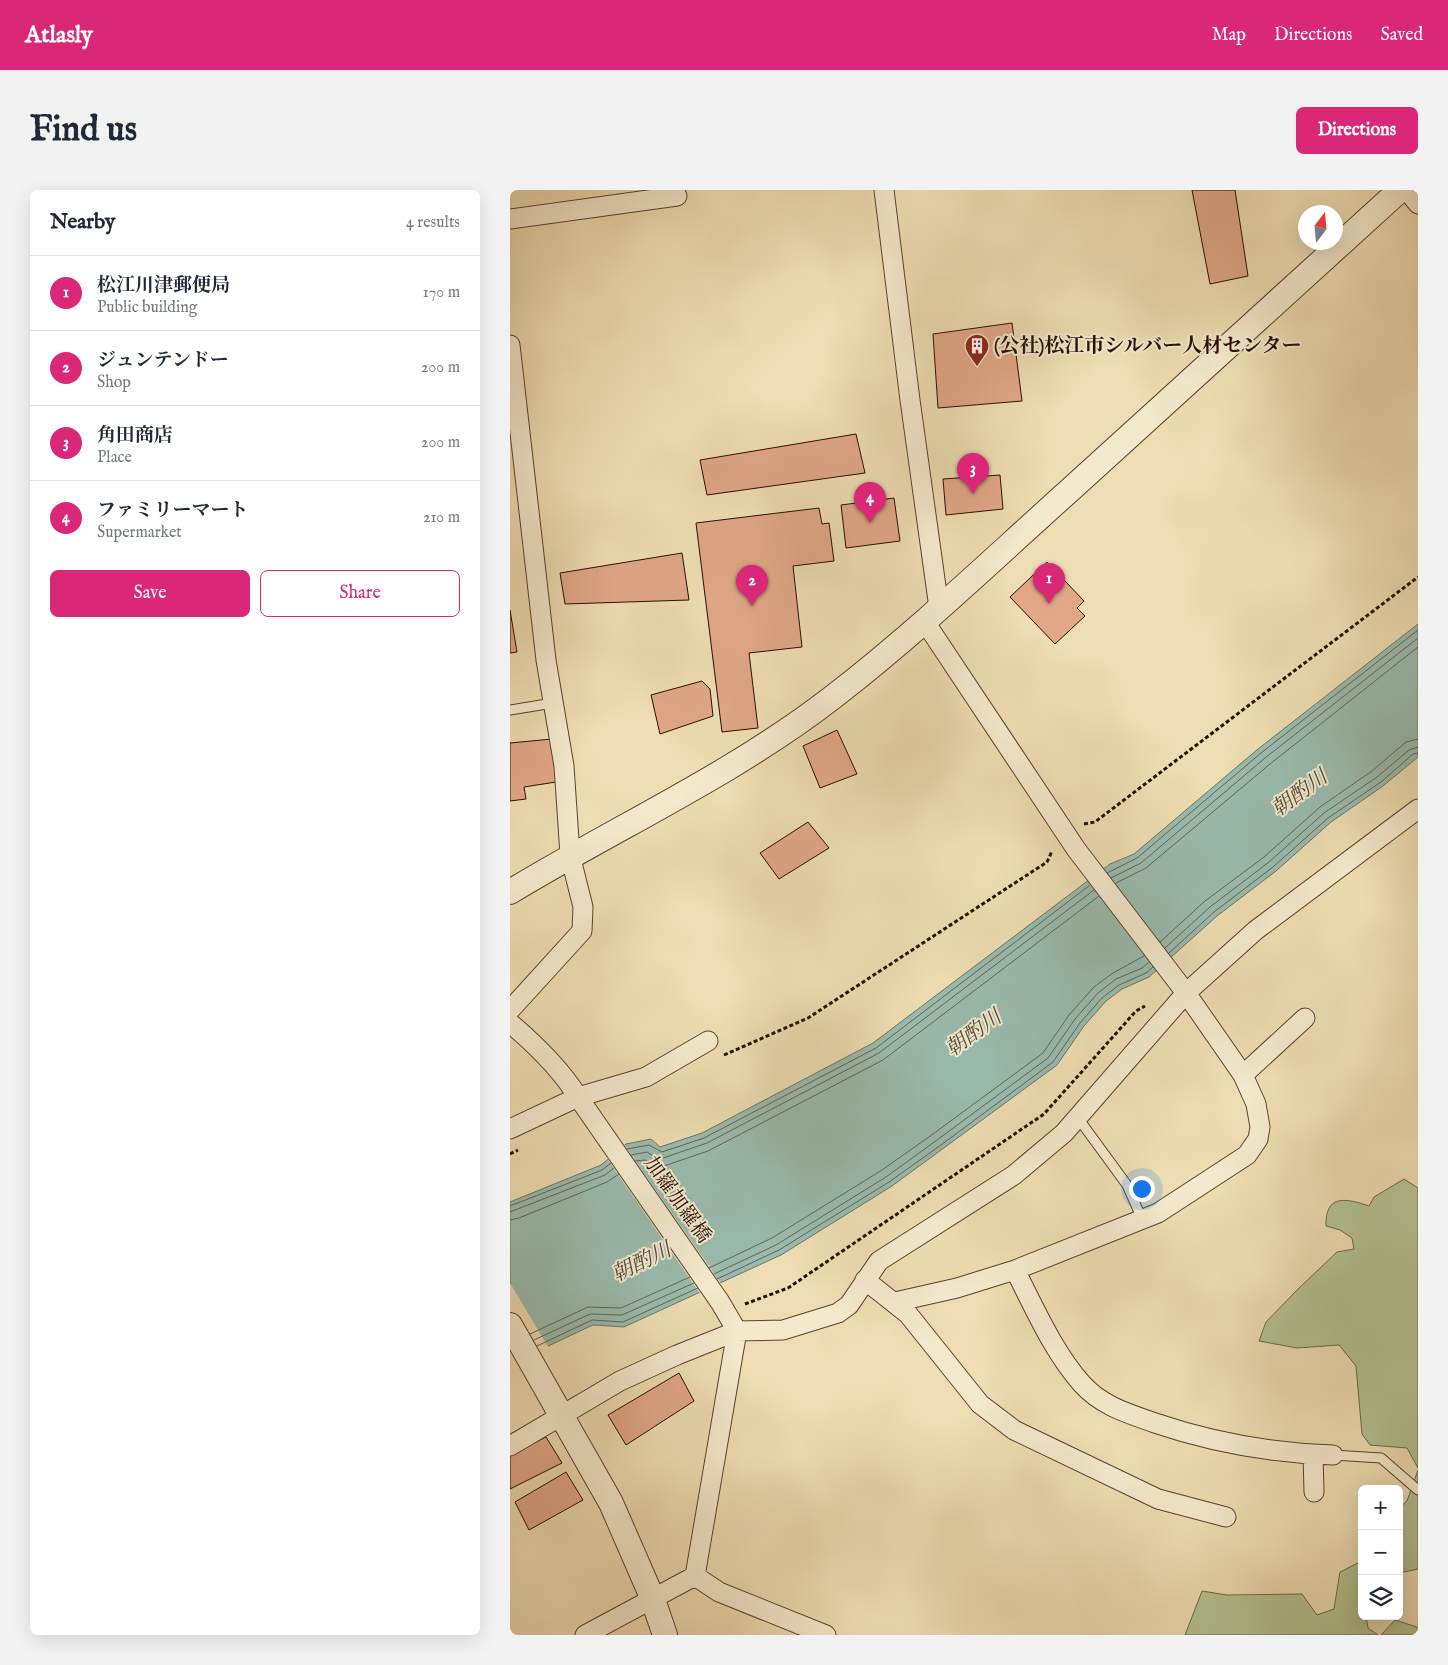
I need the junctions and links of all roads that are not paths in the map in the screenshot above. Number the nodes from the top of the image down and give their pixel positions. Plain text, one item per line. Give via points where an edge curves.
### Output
1 (884, 190) edge
2 (1400, 190) edge
3 (1407, 190) edge
4 (677, 196) dead end
5 (1418, 204) edge
6 (510, 218) edge
7 (510, 345) edge
8 (932, 615) junction
9 (554, 703) junction
10 (510, 710) edge
11 (1418, 809) edge
12 (570, 856) junction
13 (510, 892) edge
14 (1181, 986) junction
15 (510, 1010) edge
16 (1305, 1018) dead end
17 (510, 1023) edge
18 (708, 1041) dead end
19 (1243, 1075) junction
20 (578, 1097) junction
21 (1078, 1118) junction
22 (510, 1129) edge
23 (1142, 1219) junction
24 (1015, 1270) junction
25 (865, 1280) junction
26 (895, 1302) junction
27 (510, 1325) edge
28 (737, 1331) junction
29 (563, 1416) junction
30 (510, 1446) edge
31 (1313, 1454) junction
32 (1333, 1454) joint
33 (1418, 1490) edge
34 (1314, 1492) dead end
35 (1226, 1517) dead end
36 (695, 1576) junction
37 (652, 1597) junction
38 (585, 1635) edge
39 (665, 1635) edge
40 (826, 1635) edge

1 - 8 street
2 - 8 street
3 - 5 street
4 - 6 street
7 - 9 street via 546,660
8 - 12 street via 832,698 768,743
8 - 14 street via 1063,830
9 - 10 lane
9 - 12 street via 564,766
11 - 14 street
12 - 13 street
12 - 15 street via 583,907 582,931
14 - 19 street
14 - 21 street
16 - 19 street
17 - 20 street, 加羅加羅橋 via 542,1051 568,1080
18 - 20 street via 646,1077
19 - 23 street via 1256,1104 1260,1127 1253,1148 1158,1213
20 - 22 street
20 - 28 street, 加羅加羅橋
21 - 23 lane via 1127,1185
21 - 25 street via 1014,1175 879,1261
23 - 24 street
24 - 26 street
24 - 31 street via 1055,1347 1082,1384 1100,1401 1191,1435 1245,1448
25 - 26 street
25 - 28 street via 849,1305 838,1313 783,1330
26 - 35 street via 980,1404 1014,1430 1158,1499
27 - 29 street
28 - 29 street via 620,1381
28 - 36 street
29 - 30 street
29 - 37 street via 611,1503
31 - 32 street
31 - 34 street
32 - 33 lane via 1381,1458
36 - 37 street
36 - 40 street via 719,1592
37 - 38 street
37 - 39 street

